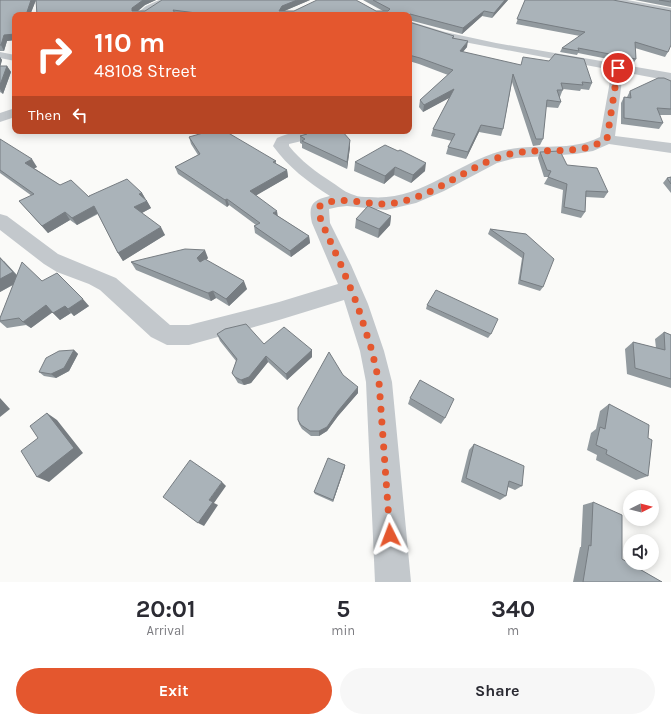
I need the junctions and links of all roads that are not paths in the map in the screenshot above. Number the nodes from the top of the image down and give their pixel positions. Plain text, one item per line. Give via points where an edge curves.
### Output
1 (166, 0) edge
2 (612, 0) edge
3 (671, 11) edge
4 (144, 12) edge
5 (412, 25) edge
6 (0, 55) edge
7 (12, 57) edge
8 (618, 68) junction
9 (671, 77) edge
10 (12, 113) edge
11 (0, 118) edge
12 (301, 137) edge
13 (607, 139) junction
14 (671, 148) edge
15 (350, 201) junction
16 (0, 220) edge
17 (351, 289) junction
18 (393, 582) edge

1 - 4 street
2 - 3 street
5 - 8 street via 443,35
6 - 7 street
8 - 9 street
8 - 13 street
10 - 11 street
12 - 15 street via 286,139 282,141 281,146 296,165
13 - 14 street
13 - 15 street via 583,148 506,155 426,194 393,204
15 - 17 street via 327,202 320,206 319,214
16 - 17 street via 51,259 108,284 159,330 168,335 189,335
17 - 18 street via 372,351 379,382

